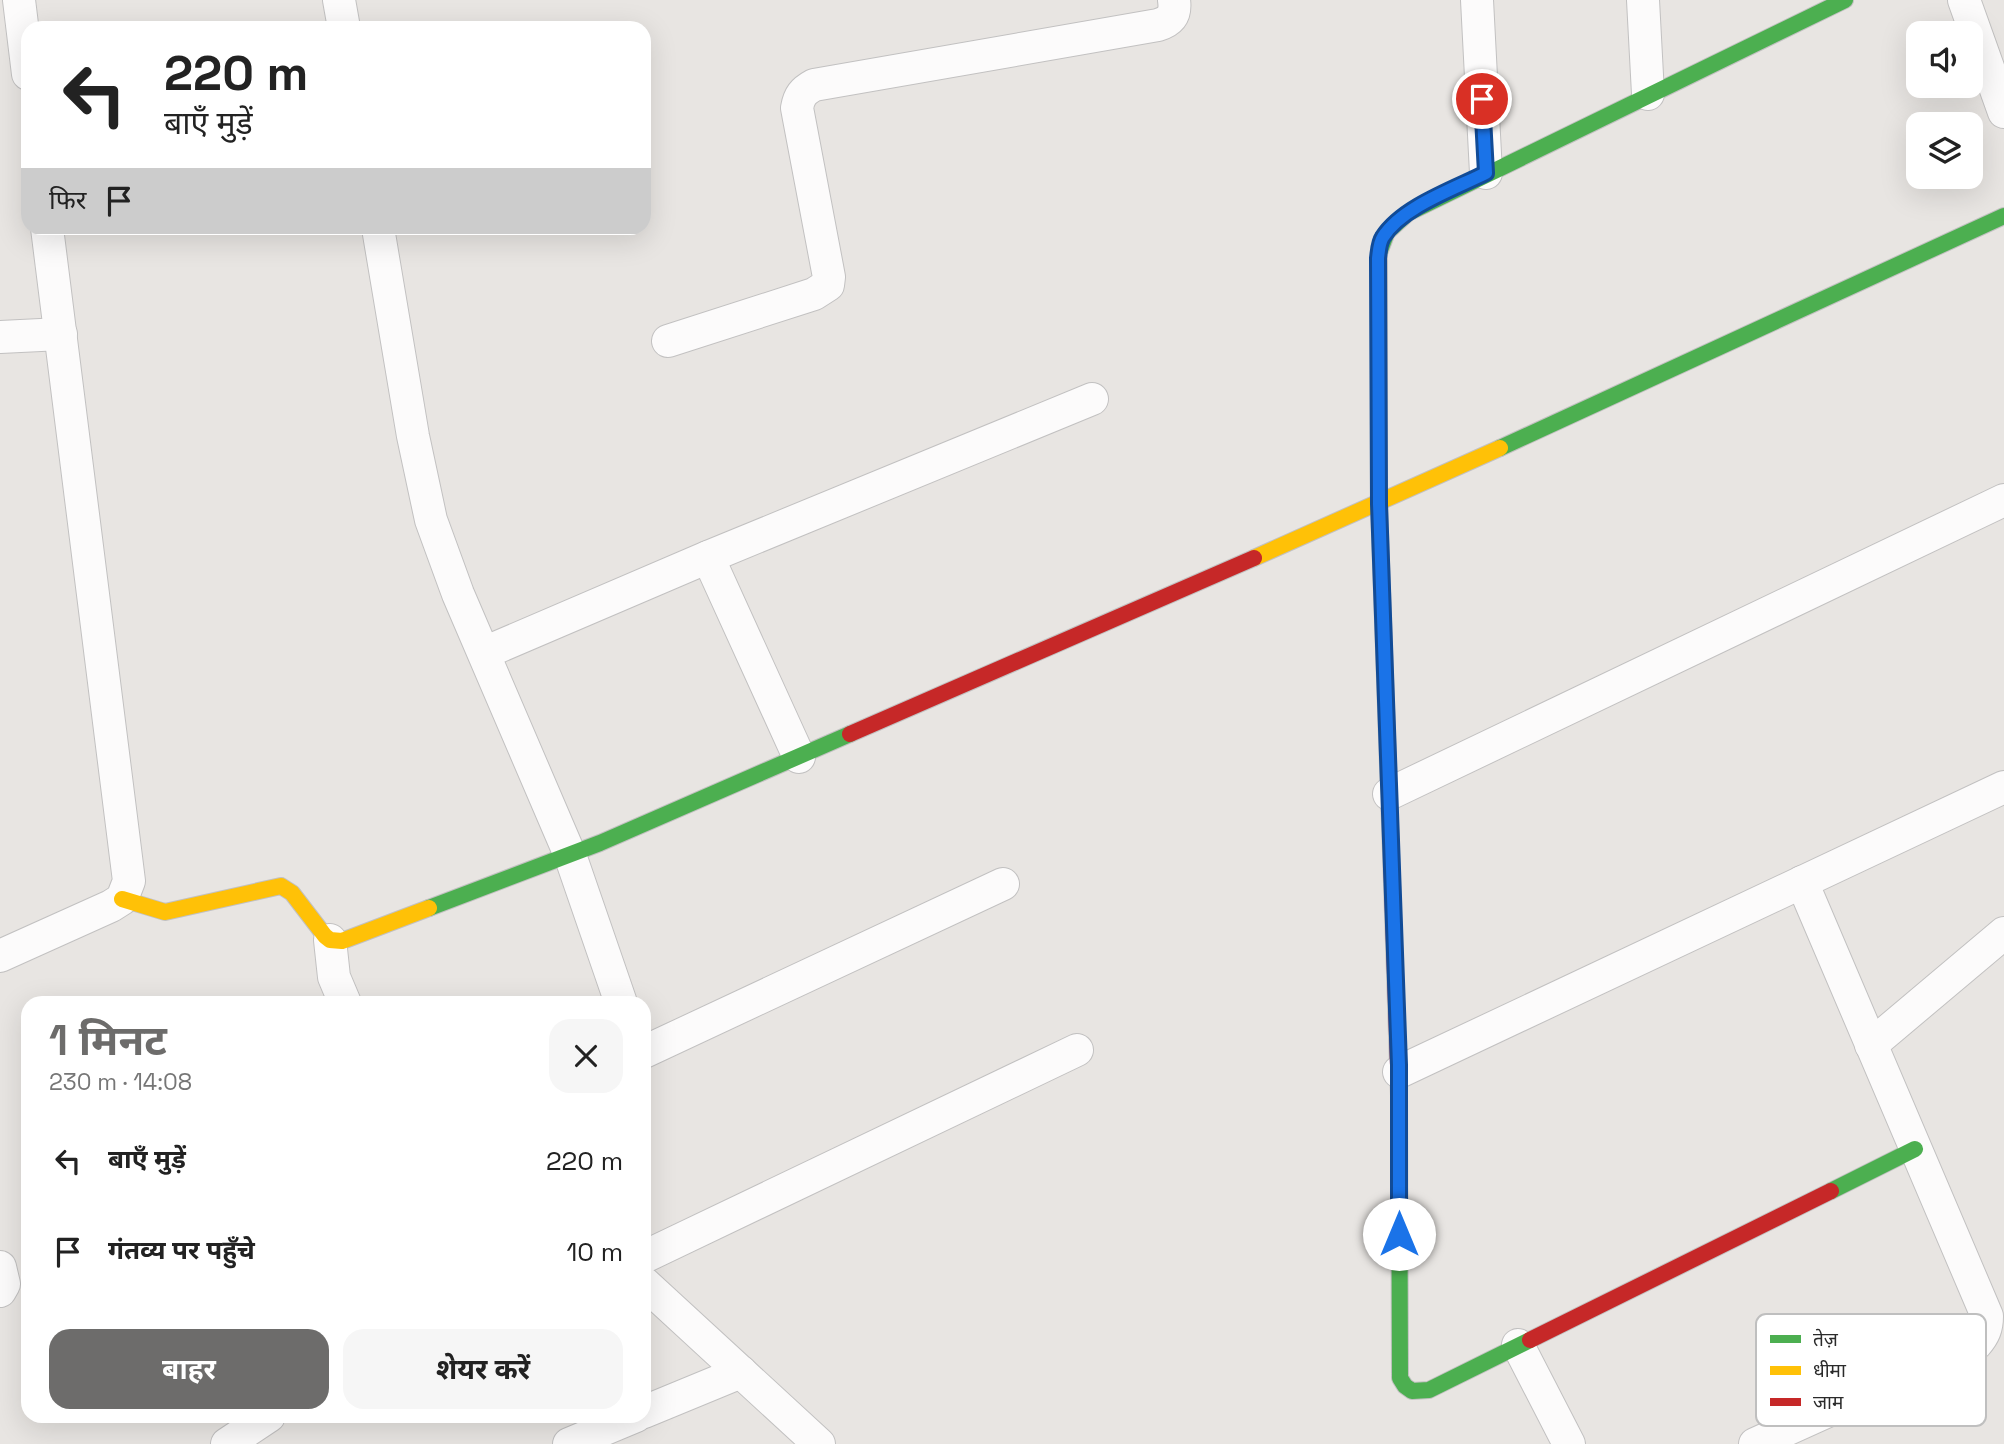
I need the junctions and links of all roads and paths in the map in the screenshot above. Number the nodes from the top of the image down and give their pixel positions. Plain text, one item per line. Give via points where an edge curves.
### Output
1 (19, 0) edge
2 (340, 0) edge
3 (1174, 0) edge
4 (1477, 0) edge
5 (1643, 0) edge
6 (1845, 0) edge
7 (1964, 0) edge
8 (22, 21) edge
9 (343, 21) edge
10 (1648, 94) junction
11 (2004, 112) edge
12 (1486, 173) junction
13 (2004, 216) edge
14 (48, 235) edge
15 (379, 235) edge
16 (61, 334) junction
17 (0, 337) edge
18 (668, 341) dead end
19 (1093, 399) dead end
20 (2004, 500) edge
21 (1379, 504) junction
22 (708, 557) junction
23 (484, 653) junction
24 (799, 757) junction
25 (2004, 787) edge
26 (1389, 794) junction
27 (570, 855) junction
28 (1802, 882) junction
29 (1003, 884) dead end
30 (122, 899) junction
31 (2004, 933) edge
32 (330, 940) junction
33 (0, 956) edge
34 (342, 996) edge
35 (619, 996) edge
36 (1871, 1045) junction
37 (651, 1049) edge
38 (1077, 1050) dead end
39 (1399, 1072) junction
40 (1915, 1149) junction
41 (651, 1254) edge
42 (0, 1267) edge
43 (651, 1289) edge
44 (0, 1291) edge
45 (1986, 1322) edge
46 (1518, 1345) junction
47 (741, 1371) junction
48 (651, 1409) edge
49 (258, 1423) edge
50 (619, 1423) edge
51 (1795, 1426) edge
52 (227, 1444) edge
53 (569, 1444) edge
54 (819, 1444) edge
55 (1569, 1444) edge
56 (1755, 1444) edge

1 - 8 street
2 - 9 street
3 - 18 street via 1174,15 1158,25 804,90 797,108 828,285 814,294
4 - 12 street
5 - 10 street
6 - 10 street
7 - 11 street
10 - 12 street
12 - 21 street via 1408,213 1381,240
13 - 21 street
14 - 16 street
15 - 23 street via 421,481 445,561
16 - 17 street
16 - 30 street via 129,871
19 - 22 street
20 - 26 street
21 - 24 street
21 - 26 street
22 - 23 street
22 - 24 street
23 - 27 street
24 - 27 street
25 - 28 street
26 - 39 street
27 - 32 street via 342,941
27 - 35 street
28 - 36 street
28 - 39 street
29 - 37 street
30 - 32 street via 165,912 281,886
30 - 33 street
31 - 36 street
32 - 34 street via 334,977
36 - 40 street
38 - 41 street
39 - 46 street via 1400,1378 1412,1392 1429,1390
40 - 45 street
40 - 46 street
42 - 44 street via 4,1284
43 - 47 street
46 - 55 street
47 - 48 street
47 - 54 street
49 - 52 street
50 - 53 street
51 - 56 street

